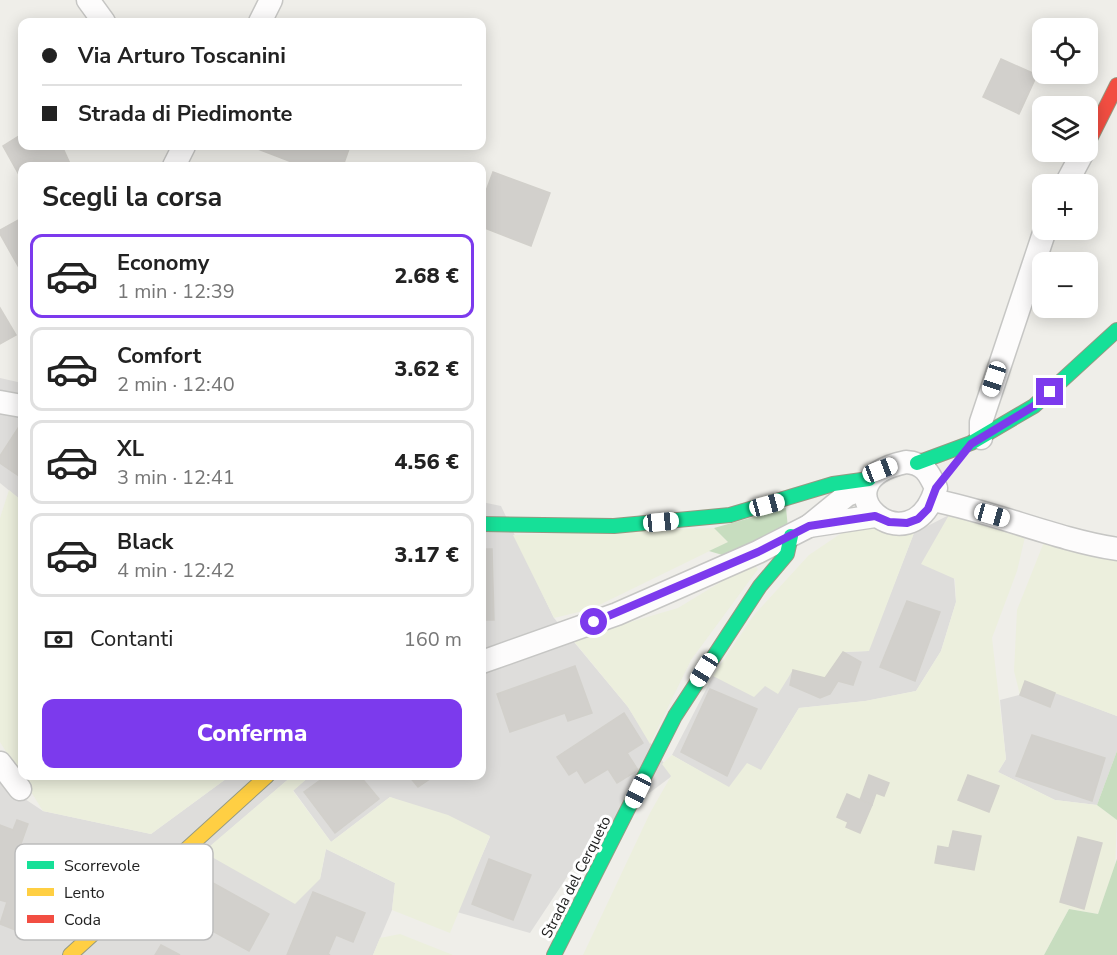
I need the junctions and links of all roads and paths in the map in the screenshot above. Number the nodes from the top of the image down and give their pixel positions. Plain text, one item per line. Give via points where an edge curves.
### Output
1 (87, 0) edge
2 (271, 0) edge
3 (101, 18) edge
4 (262, 18) edge
5 (1117, 85) edge
6 (1098, 123) edge
7 (1042, 240) edge
8 (1117, 330) edge
9 (0, 402) edge
10 (18, 405) edge
11 (976, 441) junction
12 (917, 463) junction
13 (867, 483) junction
14 (804, 494) junction
15 (934, 494) junction
16 (834, 502) junction
17 (867, 516) junction
18 (486, 524) edge
19 (800, 531) junction
20 (1117, 549) edge
21 (486, 661) edge
22 (0, 763) edge
23 (263, 780) edge
24 (20, 789) dead end
25 (192, 844) edge
26 (87, 940) edge
27 (70, 955) edge
28 (554, 955) edge

1 - 3 street
2 - 4 street
5 - 6 street
7 - 11 street
8 - 11 street via 1034,406
9 - 10 street
11 - 12 street
11 - 15 street
12 - 13 street via 880,470
12 - 15 street via 929,472
13 - 14 street via 833,484
13 - 16 street
13 - 17 street
14 - 16 street
14 - 18 street via 730,515 626,525
15 - 17 street via 918,519 907,523
15 - 20 street via 1078,543
16 - 17 street
16 - 19 street
17 - 19 street
19 - 21 street via 616,614
19 - 28 street, Strada del Cerqueto via 675,716
22 - 24 street
23 - 25 street
26 - 27 street

